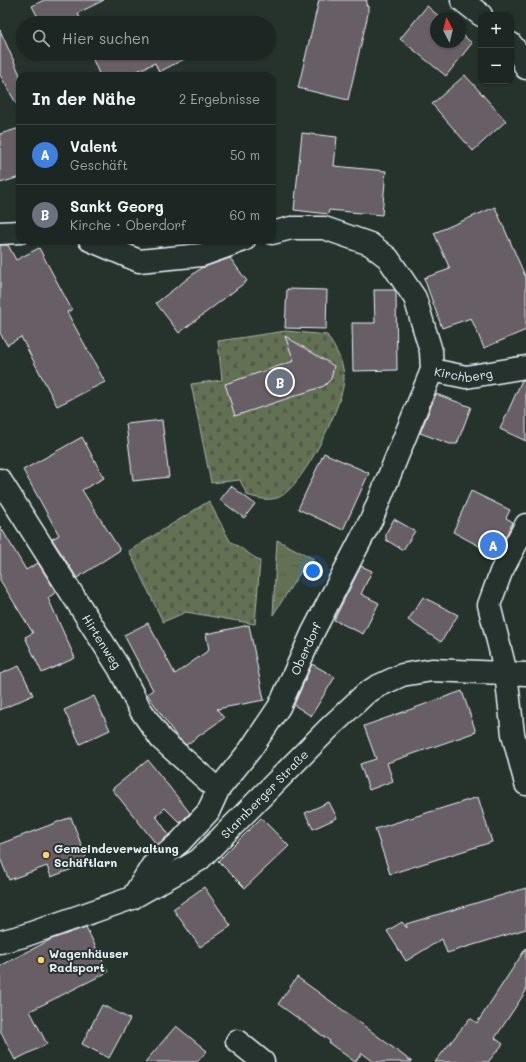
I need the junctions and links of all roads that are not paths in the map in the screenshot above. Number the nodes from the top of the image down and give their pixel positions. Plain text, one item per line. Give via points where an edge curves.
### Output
1 (462, 0) edge
2 (478, 13) edge
3 (514, 48) edge
4 (526, 68) edge
5 (16, 232) edge
6 (276, 232) edge
7 (0, 233) edge
8 (99, 244) edge
9 (233, 244) edge
10 (526, 367) edge
11 (432, 370) junction
12 (0, 480) edge
13 (526, 525) edge
14 (516, 673) edge
15 (526, 784) edge
16 (218, 790) junction
17 (132, 898) junction
18 (0, 942) edge
19 (236, 1041) dead end
20 (263, 1062) edge

1 - 2 street
3 - 4 street
5 - 7 street
6 - 11 street, Kirchberg via 291,228 324,228 370,244 388,258 416,298 431,352
8 - 9 street via 139,261 202,255
10 - 11 street, Kirchberg via 466,377
11 - 16 street, Oberdorf via 372,518 279,707 250,750
12 - 16 street, Hirtenweg via 119,668 140,709 162,739
13 - 14 street via 500,572 489,605
14 - 15 street via 513,734
14 - 17 street, Starnberger Straße via 432,670 402,675 376,687 365,694 334,724 199,860
16 - 17 street, Oberdorf via 208,812 180,842 152,866
17 - 18 street, Starnberger Straße
19 - 20 street

